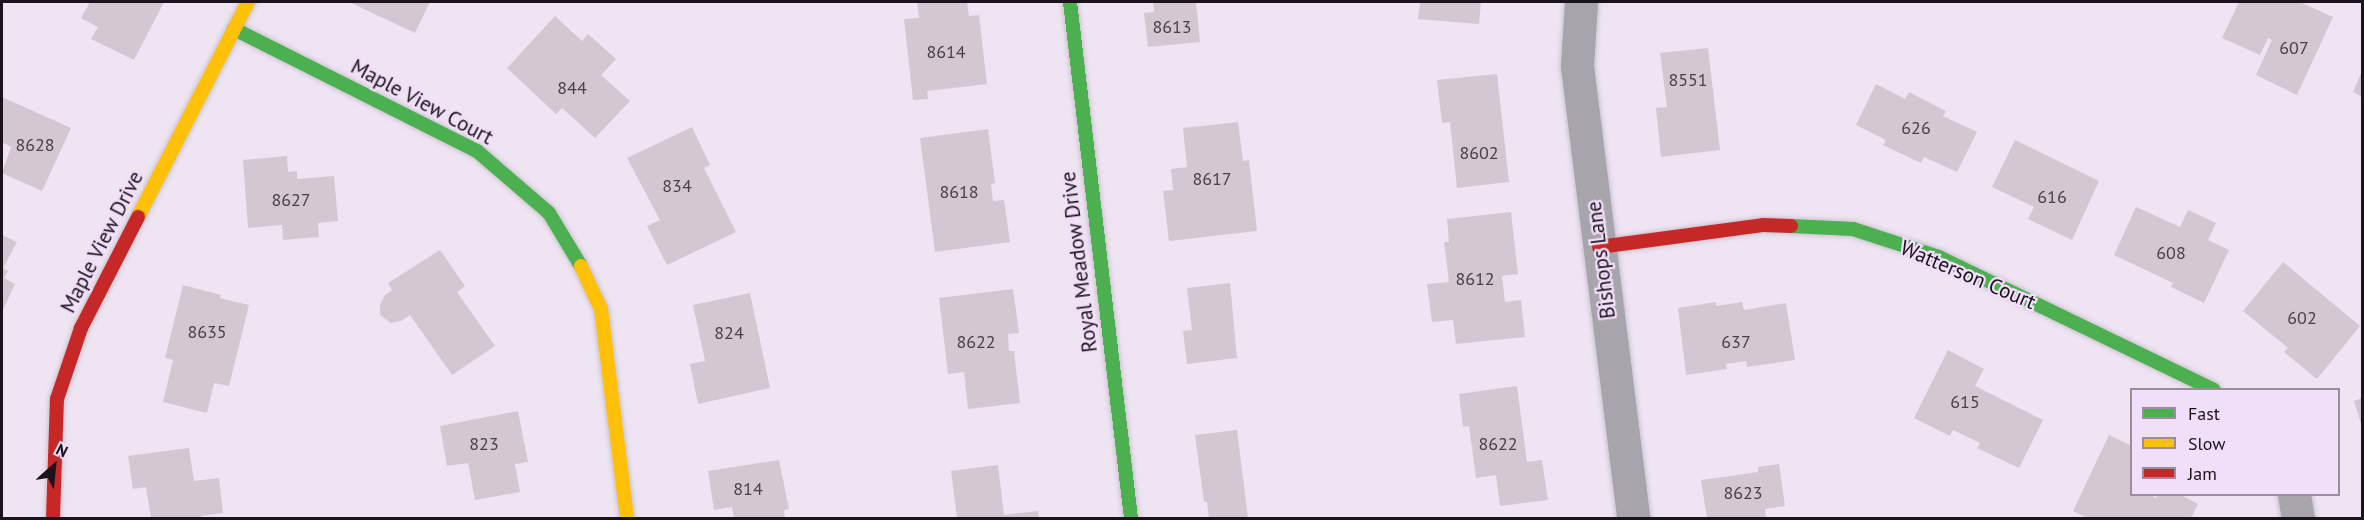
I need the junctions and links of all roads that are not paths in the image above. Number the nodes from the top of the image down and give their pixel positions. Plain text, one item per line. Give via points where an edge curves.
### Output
1 (248, 2) edge
2 (1070, 2) edge
3 (1581, 2) edge
4 (234, 29) junction
5 (1599, 247) junction
6 (2210, 388) edge
7 (2294, 496) edge
8 (53, 519) edge
9 (627, 519) edge
10 (1131, 519) edge
11 (1633, 519) edge
12 (2298, 519) edge

1 - 4 street, Maple View Drive
2 - 10 street, Royal Meadow Drive
3 - 5 street, Bishops Lane via 1577,66
4 - 8 street, Maple View Drive via 81,328 57,399
4 - 9 street, Maple View Court via 477,151 549,213 575,252 601,309
5 - 6 street, Watterson Court via 1763,225 1853,229 1939,257
5 - 11 street, Bishops Lane
7 - 12 street

